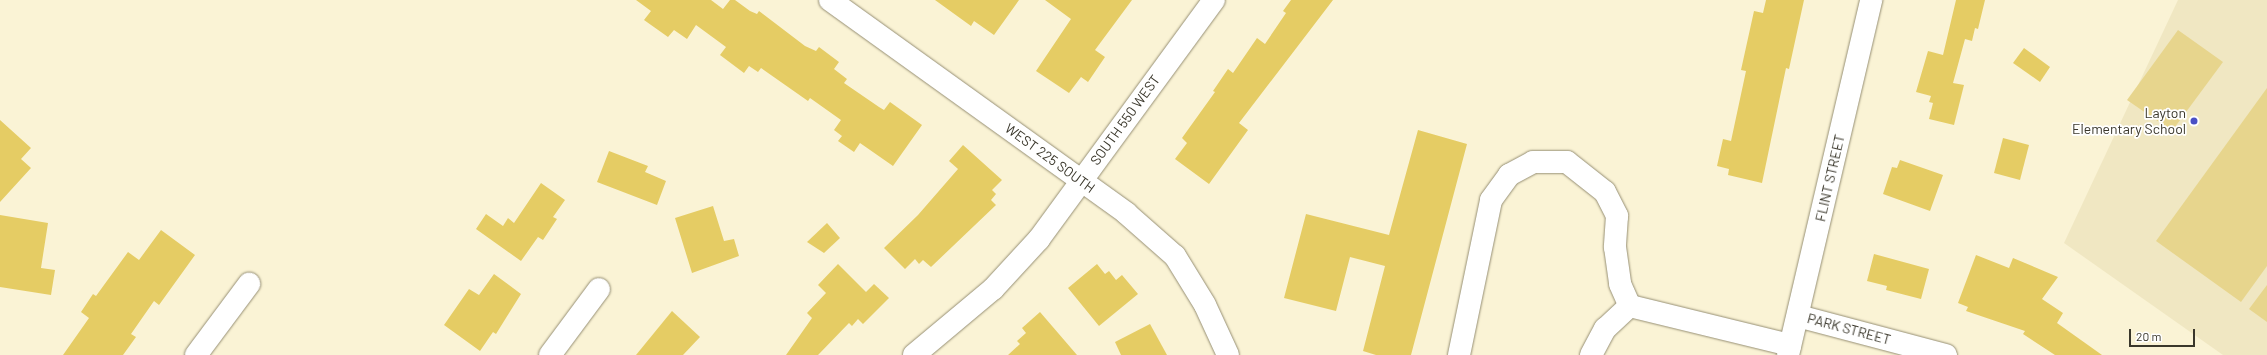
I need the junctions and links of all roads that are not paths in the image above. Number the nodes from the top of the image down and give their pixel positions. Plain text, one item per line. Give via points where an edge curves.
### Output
1 (830, 0) edge
2 (1214, 0) edge
3 (1872, 0) edge
4 (1081, 181) junction
5 (249, 284) dead end
6 (599, 289) dead end
7 (1630, 306) junction
8 (1798, 316) junction
9 (1789, 350) edge
10 (196, 355) edge
11 (550, 355) edge
12 (914, 355) edge
13 (1228, 355) edge
14 (1459, 355) edge
15 (1591, 355) edge
16 (1946, 355) edge

1 - 4 street, WEST 225 SOUTH
2 - 4 street, SOUTH 550 WEST
3 - 8 street, FLINT STREET
4 - 12 street, SOUTH 550 WEST via 1039,239 993,289
4 - 13 street, WEST 225 SOUTH via 1126,213 1174,256 1205,305
5 - 10 street
6 - 11 street
7 - 9 street
7 - 14 street via 1620,284 1615,248 1617,216 1605,192 1567,162 1533,162 1509,175 1491,200
7 - 15 street via 1605,329
8 - 9 street, FLINT STREET
8 - 16 street, PARK STREET

